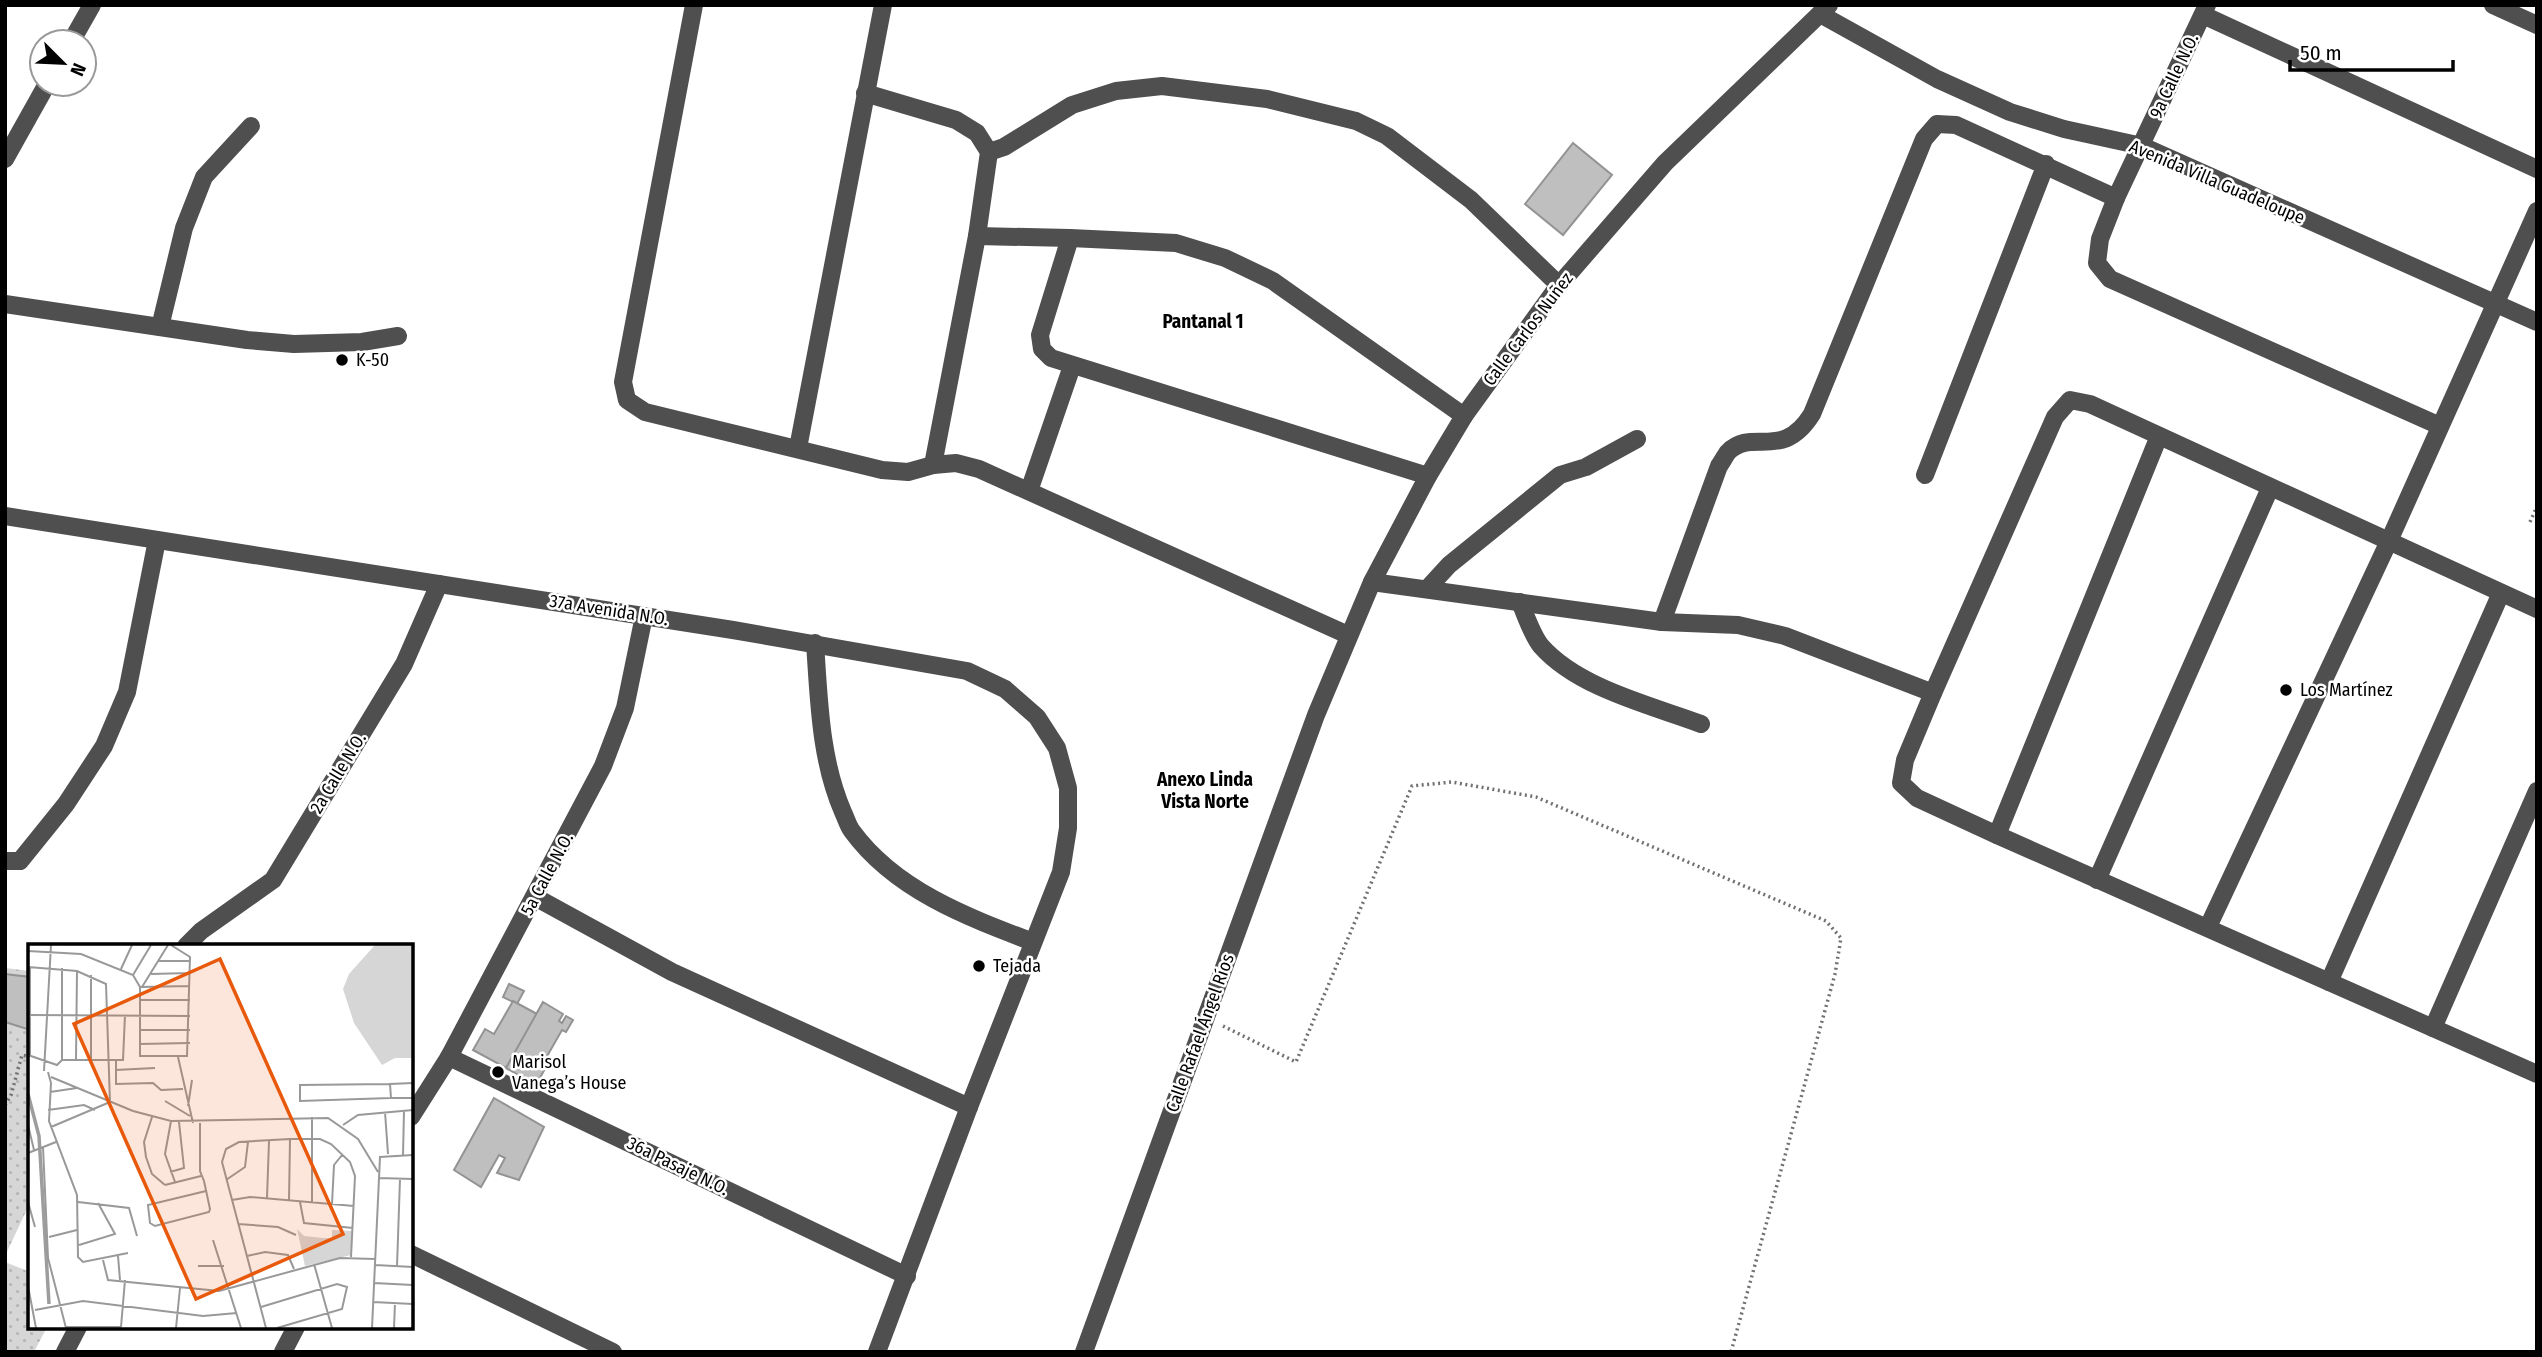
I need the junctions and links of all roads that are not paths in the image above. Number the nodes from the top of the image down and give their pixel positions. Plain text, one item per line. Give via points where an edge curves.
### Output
1 (92, 5) edge
2 (694, 5) edge
3 (883, 5) edge
4 (2493, 5) edge
5 (1822, 8) edge
6 (2205, 10) edge
7 (2537, 25) edge
8 (79, 28) edge
9 (865, 93) junction
10 (39, 98) edge
11 (251, 126) dead end
12 (2142, 146) junction
13 (989, 152) junction
14 (5, 159) edge
15 (2046, 164) junction
16 (2537, 169) edge
17 (2116, 198) junction
18 (2537, 211) edge
19 (977, 236) junction
20 (1070, 237) junction
21 (1559, 285) junction
22 (5, 304) edge
23 (2496, 304) junction
24 (2537, 322) edge
25 (160, 327) junction
26 (398, 336) dead end
27 (1072, 366) junction
28 (1464, 416) junction
29 (2440, 426) junction
30 (2159, 436) junction
31 (1637, 439) dead end
32 (798, 448) junction
33 (933, 465) junction
34 (1925, 475) dead end
35 (1428, 476) junction
36 (2270, 488) junction
37 (1029, 491) junction
38 (5, 516) edge
39 (157, 540) junction
40 (2389, 541) junction
41 (1372, 582) junction
42 (439, 584) junction
43 (1427, 589) junction
44 (2501, 593) junction
45 (1520, 602) junction
46 (2537, 609) edge
47 (644, 616) junction
48 (1662, 622) junction
49 (1348, 635) junction
50 (815, 643) junction
51 (1933, 693) junction
52 (1315, 715) joint
53 (1701, 724) dead end
54 (2537, 791) edge
55 (1997, 835) junction
56 (5, 861) edge
57 (2097, 880) junction
58 (536, 897) junction
59 (2208, 927) junction
60 (1033, 942) junction
61 (188, 944) edge
62 (2329, 982) junction
63 (2433, 1028) junction
64 (449, 1057) junction
65 (2535, 1069) edge
66 (969, 1107) junction
67 (413, 1114) edge
68 (413, 1255) edge
69 (907, 1276) junction
70 (77, 1329) edge
71 (295, 1329) edge
72 (65, 1352) edge
73 (283, 1352) edge
74 (613, 1352) edge
75 (877, 1352) edge
76 (1084, 1352) edge

1 - 8 street
2 - 32 street via 623,382 627,400 645,412
3 - 9 street
4 - 7 street
5 - 12 street, Avenida Villa Guadeloupe via 1937,79 2010,113
5 - 21 street, Calle Carlos Nuñez via 1665,163
6 - 12 street, 9a Calle N.O.
6 - 16 street
9 - 13 street via 956,120 977,134
9 - 32 street
10 - 14 street
11 - 25 street via 204,177 184,228
12 - 17 street, 9a Calle N.O.
12 - 23 street, Avenida Villa Guadeloupe
13 - 19 street
13 - 21 street via 1072,105 1116,91 1162,86 1267,99 1356,121 1387,136 1471,200
15 - 17 street
15 - 34 street
15 - 48 street via 1956,125 1937,124 1924,139 1812,414 1792,438 1744,444 1729,451 1719,466
17 - 29 street, 9a Calle N.O. via 2096,263 2110,279
18 - 23 street
19 - 20 street
19 - 33 street
20 - 27 street via 1040,335 1042,349 1051,358
20 - 28 street via 1176,243 1225,258 1273,281
21 - 28 street, Calle Carlos Nuñez
22 - 25 street
23 - 24 street, Avenida Villa Guadeloupe
23 - 29 street
25 - 26 street via 294,344
27 - 35 street
27 - 37 street
28 - 35 street, Calle Carlos Nuñez
29 - 40 street
30 - 36 street
30 - 51 street via 2090,404 2070,400 2055,417
30 - 55 street
31 - 43 street via 1586,467 1560,475 1449,565
32 - 33 street via 882,470 908,472
33 - 37 street via 956,463 979,469
35 - 41 street, Calle Carlos Nuñez
36 - 40 street
36 - 57 street
37 - 49 street
38 - 39 street, 37a Avenida N.O.
39 - 42 street, 37a Avenida N.O.
39 - 56 street via 127,692 104,746 66,804 20,861
40 - 44 street
40 - 59 street
41 - 43 street
41 - 49 street, Calle Carlos Nuñez
42 - 47 street, 37a Avenida N.O.
42 - 61 street, 2a Calle N.O. via 404,664 273,880
43 - 45 street
44 - 46 street
44 - 62 street
45 - 48 street
45 - 53 street via 1539,644 1559,663 1601,687
47 - 50 street, 37a Avenida N.O.
47 - 58 street, 5a Calle N.O. via 625,708 603,766
48 - 51 street via 1738,625 1785,636
49 - 52 street, Calle Carlos Nuñez
50 - 60 street via 822,732 834,789 851,830 880,862 918,890 964,916
50 - 60 street, 37a Avenida N.O. via 967,671 1005,689 1037,717 1057,747 1068,788 1068,828 1061,872
51 - 55 street via 1900,783 1917,798
52 - 76 street, Calle Rafael Ángel Ríos
54 - 63 street
55 - 57 street
57 - 59 street
58 - 64 street, 5a Calle N.O.
58 - 66 street via 672,972
59 - 62 street
60 - 66 street, 37a Avenida N.O.
62 - 63 street
63 - 65 street
64 - 67 street, 5a Calle N.O.
64 - 69 street, 36a Pasaje N.O.
66 - 69 street, 37a Avenida N.O.
68 - 74 street
69 - 75 street, 37a Avenida N.O.
70 - 72 street
71 - 73 street

